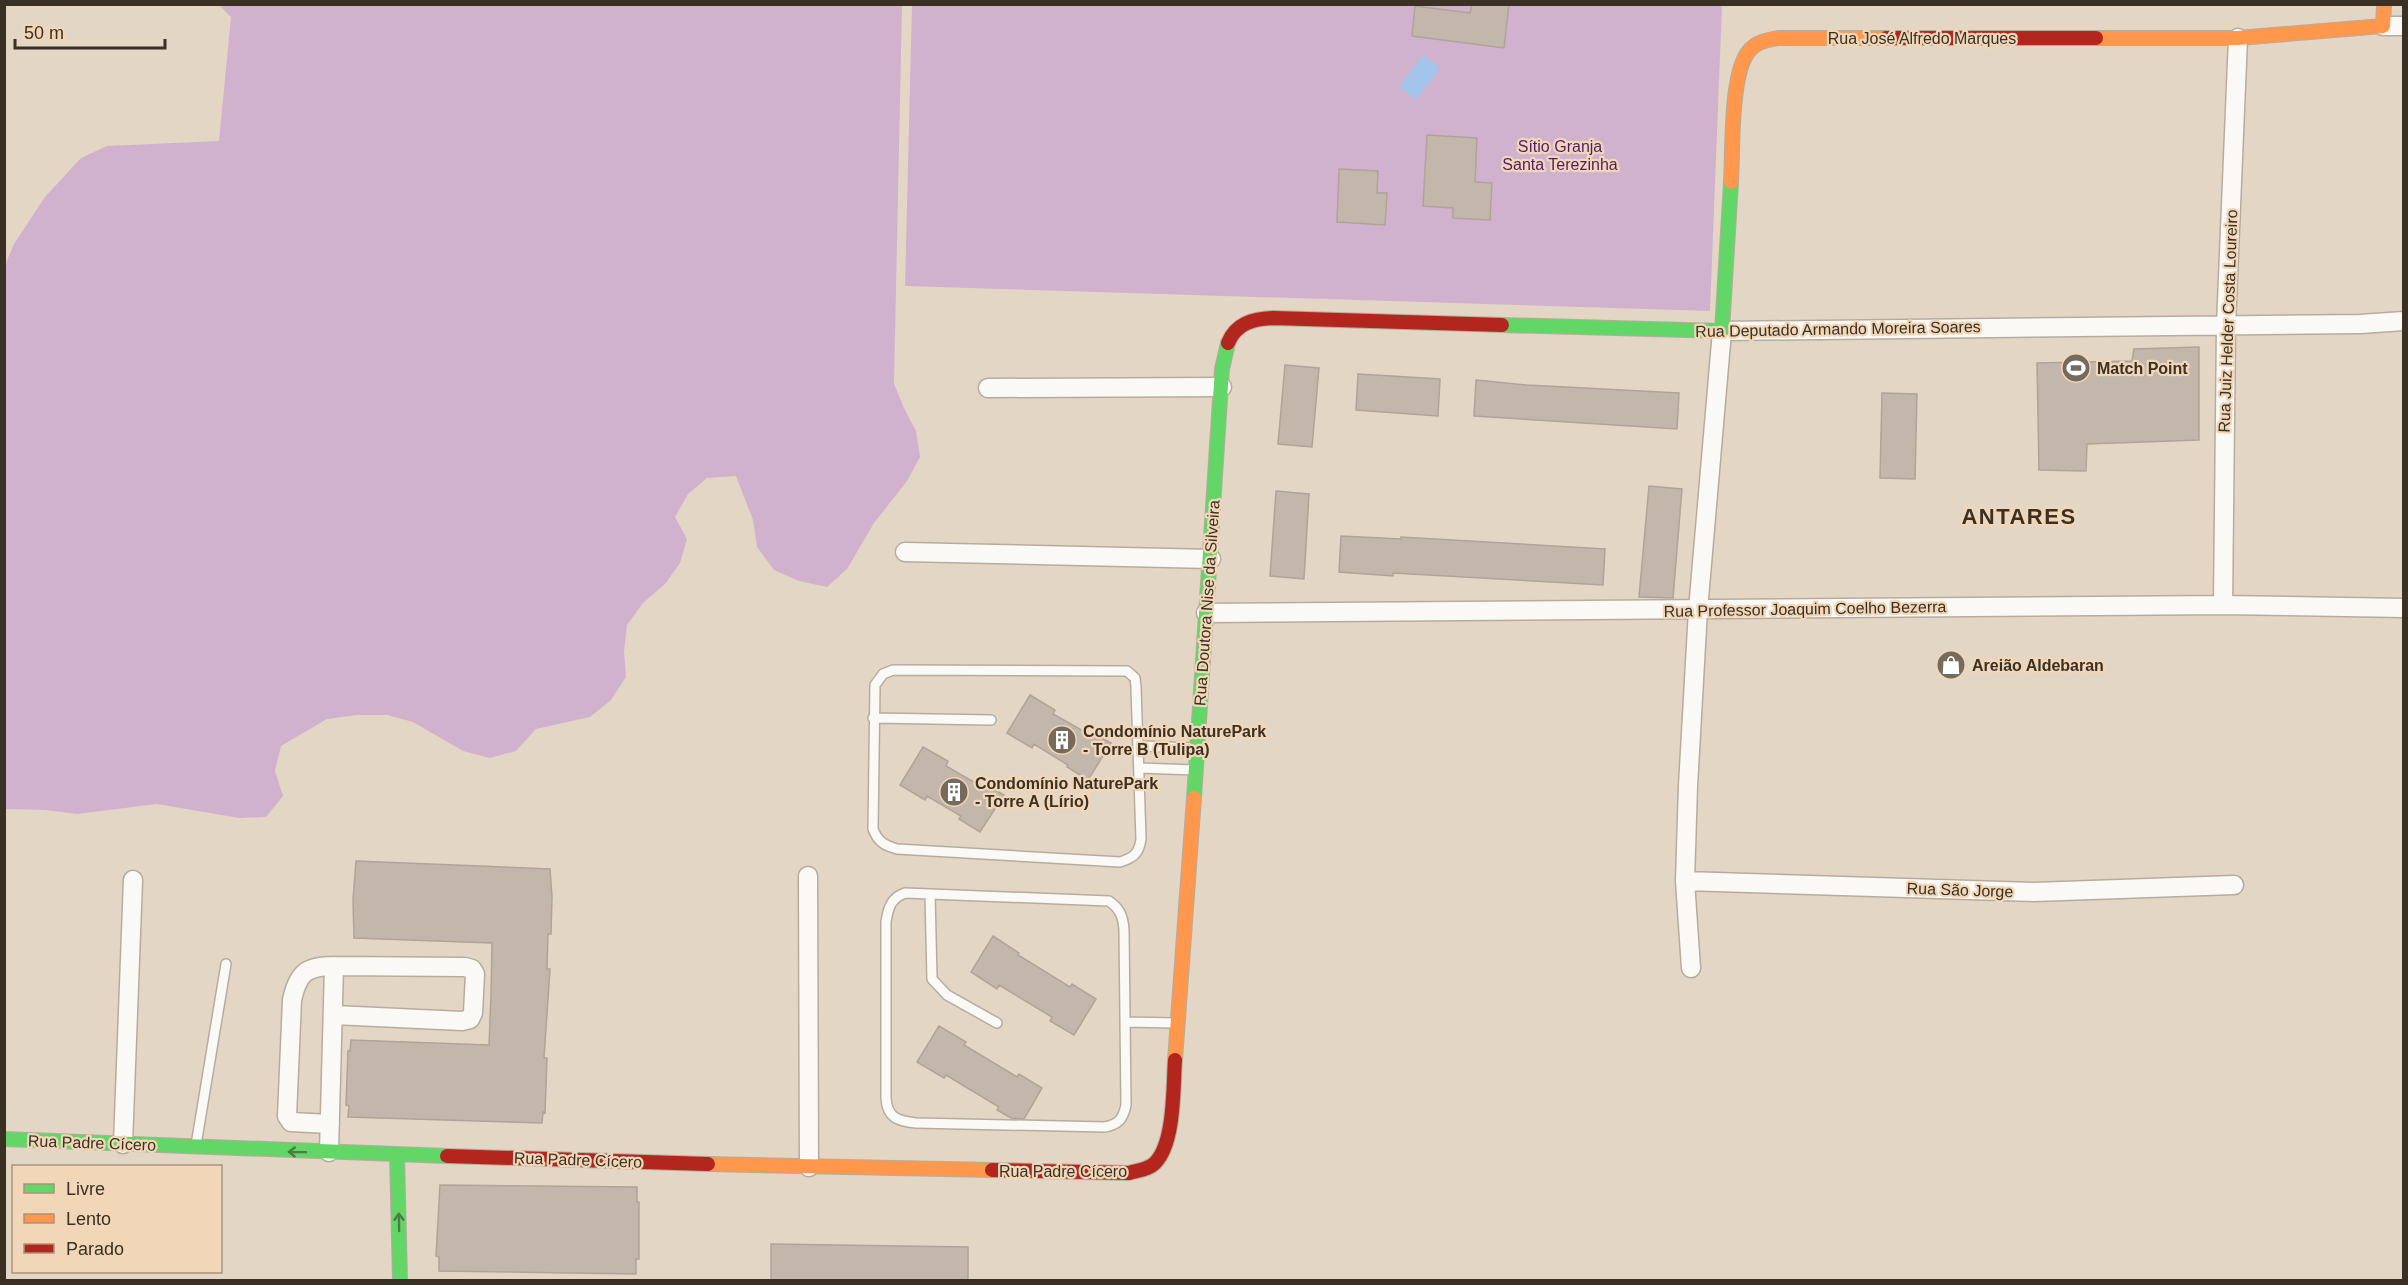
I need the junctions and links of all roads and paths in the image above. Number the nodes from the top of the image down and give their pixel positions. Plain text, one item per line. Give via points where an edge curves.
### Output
1 (2384, 4) edge
2 (2383, 26) junction
3 (2403, 26) edge
4 (2238, 38) junction
5 (1274, 318) joint
6 (2403, 321) edge
7 (2226, 325) junction
8 (1722, 331) junction
9 (1222, 387) junction
10 (988, 388) dead end
11 (905, 552) dead end
12 (1211, 559) junction
13 (2223, 605) junction
14 (2403, 608) edge
15 (1698, 610) junction
16 (1206, 613) junction
17 (873, 718) junction
18 (991, 720) dead end
19 (1138, 746) junction
20 (1196, 748) junction
21 (1139, 768) junction
22 (1195, 770) junction
23 (808, 876) dead end
24 (133, 880) dead end
25 (1685, 882) junction
26 (2235, 885) dead end
27 (930, 894) junction
28 (226, 964) dead end
29 (334, 966) junction
30 (1691, 968) dead end
31 (334, 1015) junction
32 (1126, 1022) junction
33 (997, 1023) dead end
34 (1177, 1023) junction
35 (330, 1124) junction
36 (4, 1140) edge
37 (123, 1144) junction
38 (195, 1147) junction
39 (329, 1152) junction
40 (397, 1154) junction
41 (809, 1167) junction
42 (1150, 1167) joint
43 (400, 1281) edge

1 - 2 street
2 - 3 street, Rua José Alfredo Marques
2 - 4 street, Rua José Alfredo Marques
4 - 7 street, Rua Juiz Helder Costa Loureiro
4 - 8 street, Rua José Alfredo Marques via 1760,41 1748,50 1737,76
5 - 8 street, Rua Deputado Armando Moreira Soares
5 - 9 street, Rua Doutora Nise da Silveira via 1251,319 1233,332 1224,347
6 - 7 street, Rua Deputado Armando Moreira Soares
7 - 8 street, Rua Deputado Armando Moreira Soares
7 - 13 street, Rua Juiz Helder Costa Loureiro
8 - 15 street
9 - 10 street
9 - 12 street, Rua Doutora Nise da Silveira
11 - 12 street
12 - 16 street, Rua Doutora Nise da Silveira
13 - 14 street, Rua Professor Joaquim Coelho Bezerra
13 - 15 street, Rua Professor Joaquim Coelho Bezerra
15 - 16 street, Rua Professor Joaquim Coelho Bezerra
15 - 25 street
16 - 20 street, Rua Doutora Nise da Silveira
17 - 18 lane
17 - 19 lane via 875,685 883,674 893,670 1127,671 1135,678
17 - 21 lane via 873,829 884,846 897,849 1119,862 1133,858 1141,839
19 - 20 lane
19 - 21 lane
20 - 22 street, Rua Doutora Nise da Silveira
21 - 22 lane
22 - 34 street, Rua Doutora Nise da Silveira
23 - 41 street
24 - 37 street
25 - 26 street, Rua São Jorge via 2034,892
25 - 30 street
27 - 32 lane via 1109,901 1123,916
27 - 32 lane via 897,896 888,910 886,1109 892,1116 916,1123 1115,1125 1123,1119 1126,1105
27 - 33 lane via 932,980 947,995
28 - 38 lane
29 - 31 street
29 - 31 street via 465,967 475,974 470,1019
29 - 35 street via 310,968 295,986 287,1116 291,1122
31 - 35 street
32 - 34 lane
34 - 42 street, Rua Doutora Nise da Silveira via 1168,1134 1162,1154
35 - 39 street
36 - 37 street, Rua Padre Cícero
37 - 38 street, Rua Padre Cícero
39 -> 38 street, Rua Padre Cícero
39 - 40 street, Rua Padre Cícero
40 - 41 street, Rua Padre Cícero
43 -> 40 street
41 - 42 street, Rua Padre Cícero via 1129,1173

